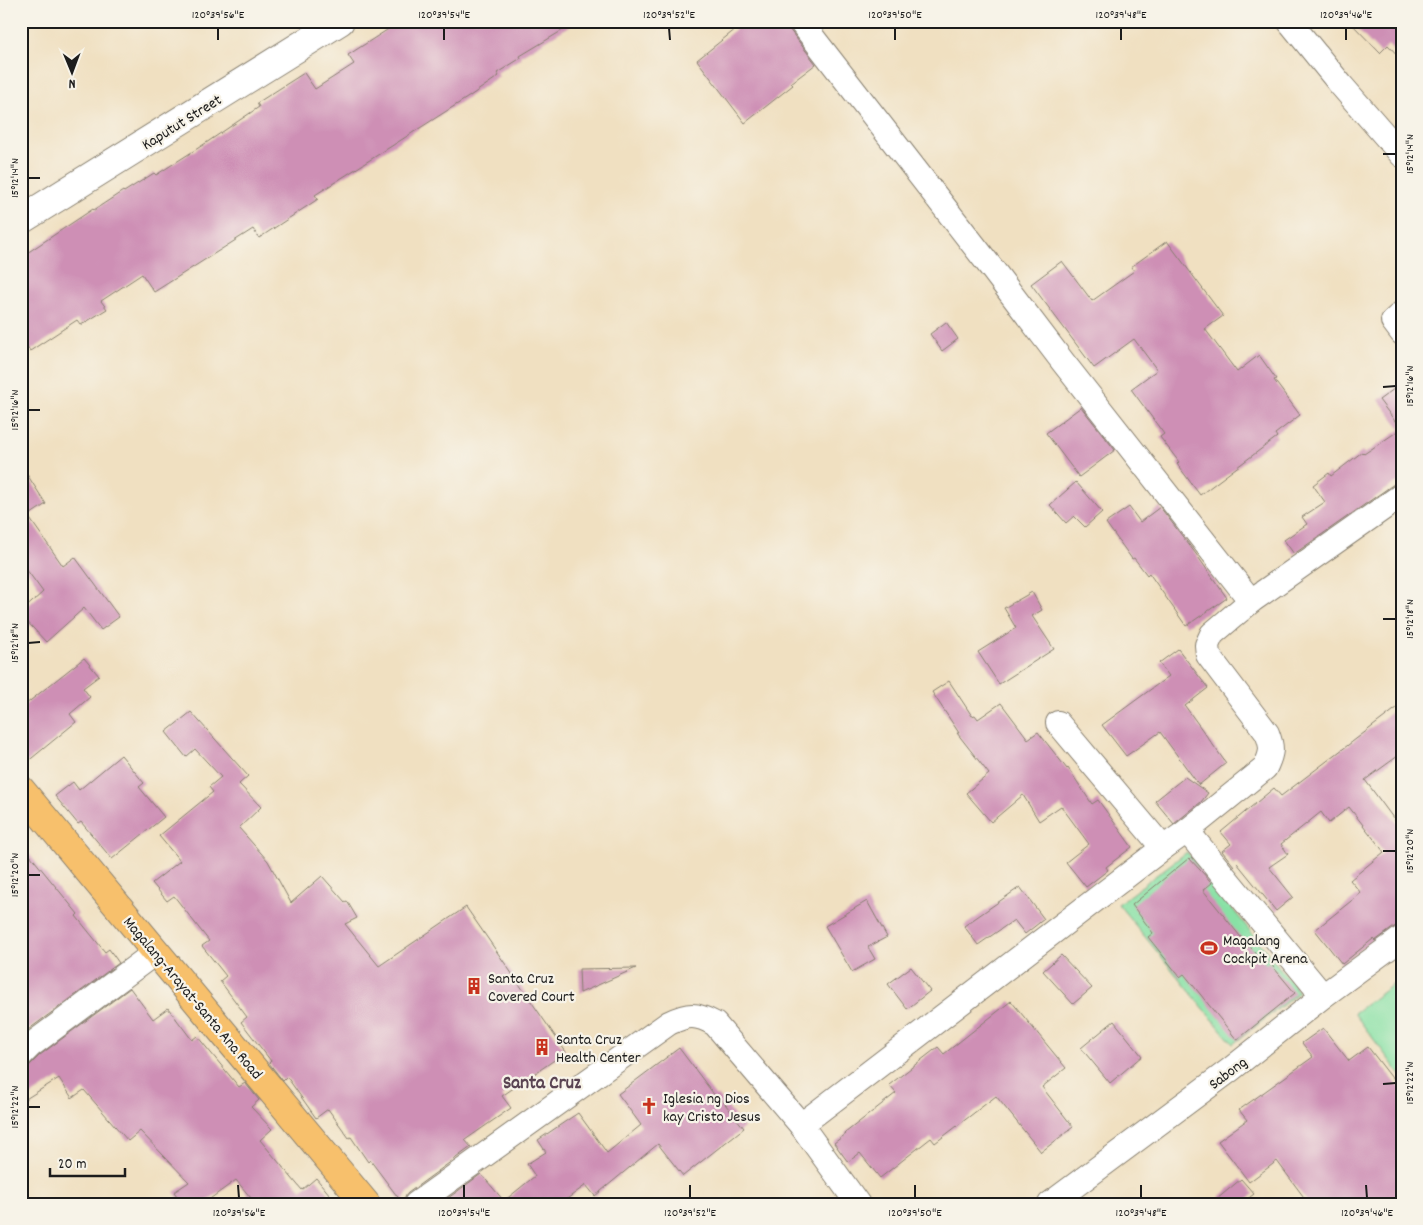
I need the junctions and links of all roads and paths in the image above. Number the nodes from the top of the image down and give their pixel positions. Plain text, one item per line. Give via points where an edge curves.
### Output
1 (340, 21) edge
2 (800, 21) edge
3 (1289, 21) edge
4 (1402, 156) edge
5 (21, 220) edge
6 (1402, 314) edge
7 (1402, 334) edge
8 (1402, 495) edge
9 (1251, 601) junction
10 (1058, 723) dead end
11 (21, 790) edge
12 (1187, 831) junction
13 (1163, 848) junction
14 (1402, 938) edge
15 (156, 952) junction
16 (1323, 996) junction
17 (21, 1055) edge
18 (801, 1125) junction
19 (366, 1204) edge
20 (416, 1204) edge
21 (858, 1204) edge
22 (1050, 1204) edge

1 - 5 street, Kaputut Street
2 - 9 street
3 - 4 street
6 - 7 street via 1393,321
8 - 9 street
9 - 12 street via 1212,634 1207,644 1208,655 1267,732 1272,746 1270,756 1265,768
10 - 13 street
11 - 15 main road, Magalang-Arayat-Santa Ana Road
12 - 13 street
12 - 16 street
13 - 18 street
14 - 16 street, Sabong
15 - 17 street
15 - 19 main road, Magalang-Arayat-Santa Ana Road
16 - 22 street, Sabong
18 - 20 street via 714,1024 703,1018 685,1016 669,1023
18 - 21 street

